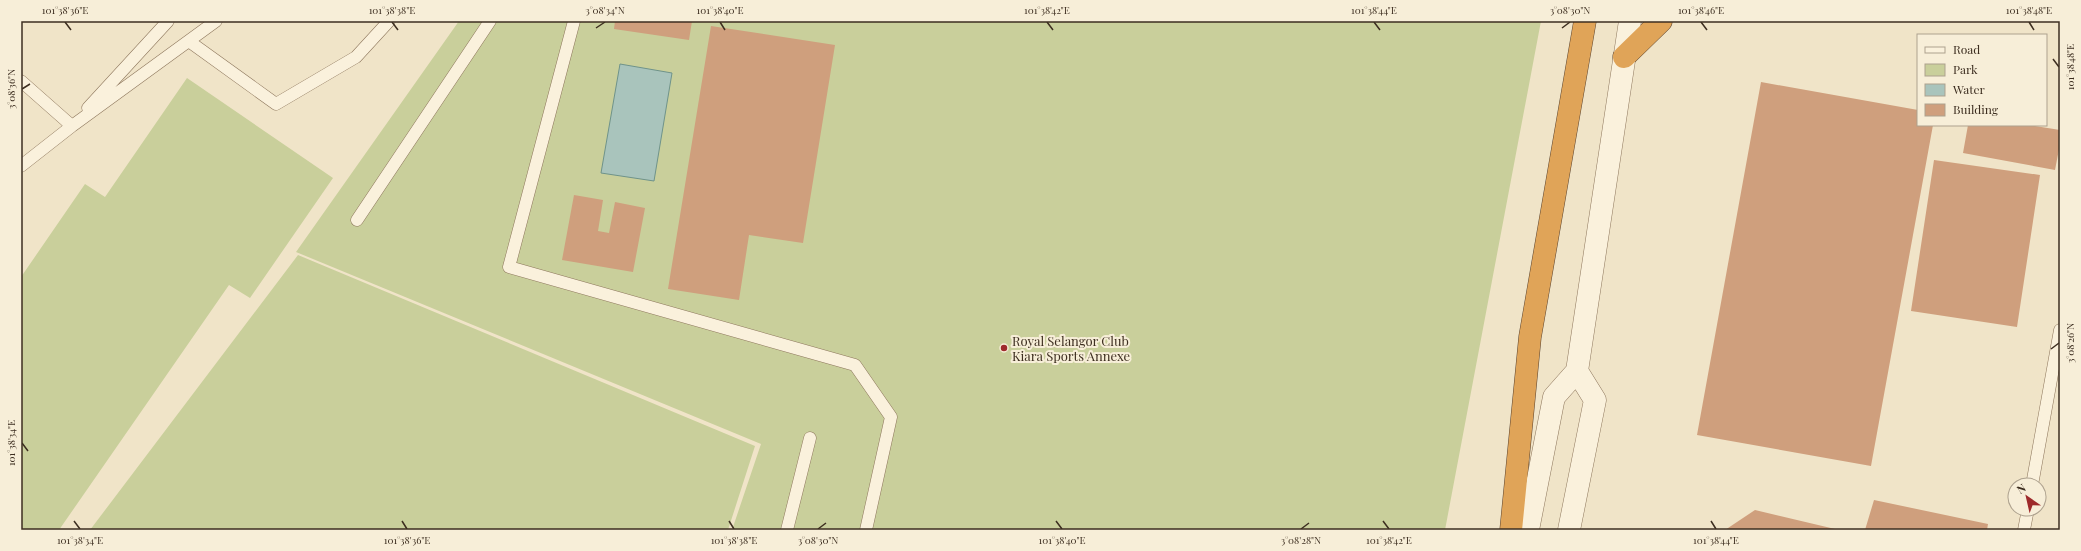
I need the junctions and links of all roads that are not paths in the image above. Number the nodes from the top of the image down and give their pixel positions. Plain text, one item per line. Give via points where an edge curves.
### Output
1 (168, 21) edge
2 (216, 21) edge
3 (389, 21) edge
4 (490, 21) edge
5 (574, 21) edge
6 (1585, 21) edge
7 (1630, 21) edge
8 (1661, 21) edge
9 (190, 42) junction
10 (1624, 57) junction
11 (21, 81) edge
12 (72, 126) junction
13 (21, 166) edge
14 (357, 220) dead end
15 (2060, 330) edge
16 (1577, 371) junction
17 (810, 438) dead end
18 (2033, 477) edge
19 (2026, 517) edge
20 (787, 530) edge
21 (866, 530) edge
22 (1511, 530) edge
23 (1528, 530) edge
24 (1569, 530) edge
25 (2024, 530) edge

1 - 12 lane
2 - 9 lane
3 - 9 lane via 356,57 276,104
4 - 14 lane
5 - 21 lane via 509,267 855,365 891,417
6 - 22 highway via 1530,338
7 - 10 street
8 - 10 highway
9 - 12 lane
10 - 16 street
11 - 12 lane
12 - 13 lane
15 - 18 lane
16 - 23 street via 1554,397
16 - 24 street via 1595,400
17 - 20 lane
19 - 25 lane

